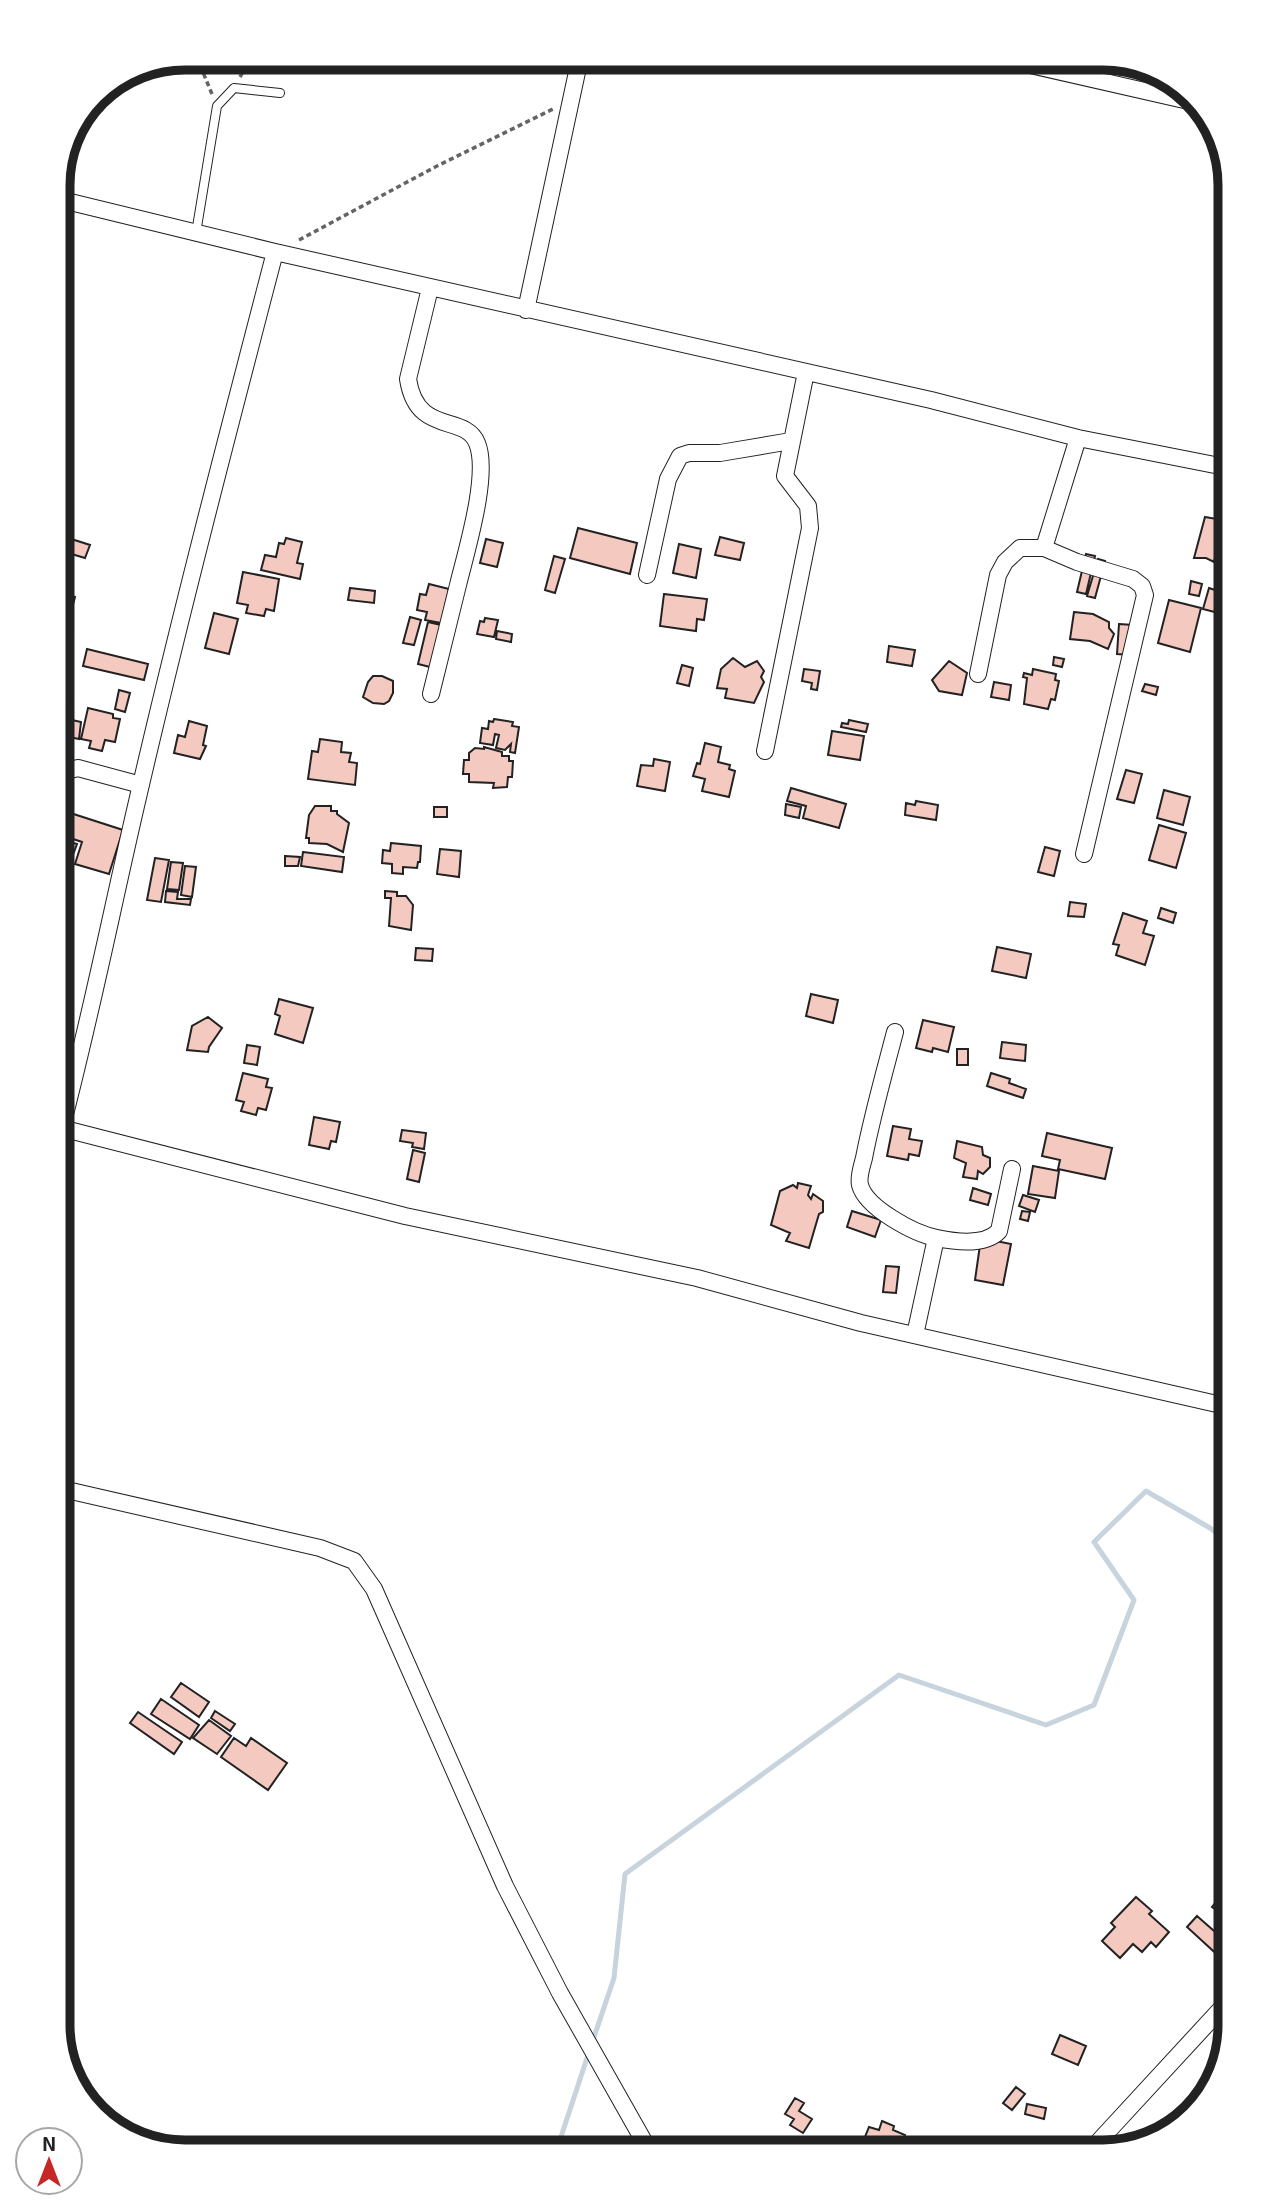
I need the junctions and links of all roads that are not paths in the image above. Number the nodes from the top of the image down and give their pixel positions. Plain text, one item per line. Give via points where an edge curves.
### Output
1 (577, 70) edge
2 (1053, 70) edge
3 (280, 93) dead end
4 (1180, 99) edge
5 (70, 202) edge
6 (197, 233) junction
7 (275, 252) junction
8 (430, 288) junction
9 (526, 310) junction
10 (806, 372) junction
11 (1078, 438) junction
12 (791, 441) junction
13 (1218, 466) edge
14 (1044, 548) junction
15 (647, 575) dead end
16 (978, 674) dead end
17 (431, 694) dead end
18 (765, 751) dead end
19 (70, 770) edge
20 (141, 785) junction
21 (1084, 853) dead end
22 (895, 1032) dead end
23 (70, 1098) edge
24 (70, 1136) edge
25 (1012, 1169) dead end
26 (936, 1238) junction
27 (915, 1335) junction
28 (1218, 1404) edge
29 (70, 1491) edge
30 (1218, 2011) edge
31 (643, 2140) edge
32 (1100, 2140) edge

1 - 9 street
2 - 4 street
3 - 6 lane via 234,88 217,106
5 - 6 street
6 - 7 street
7 - 8 street
7 - 20 street
8 - 9 street
8 - 17 street via 408,379 410,393 426,415 467,431 477,442 480,463 478,502
9 - 10 street
10 - 11 street
10 - 12 street
11 - 13 street
11 - 14 street
12 - 15 street via 680,456 668,479
12 - 18 street via 785,476 808,506 810,528
14 - 16 street via 1020,548 998,575
14 - 21 street via 1133,579 1145,595
19 - 20 street via 78,768
20 - 23 street
22 - 26 street via 859,1183 868,1200 895,1220
24 - 27 street via 405,1216 697,1278
25 - 26 street via 999,1231 993,1237 981,1242
26 - 27 street
27 - 28 street
29 - 31 street via 320,1548 354,1561 379,1600 505,1886
30 - 32 street

